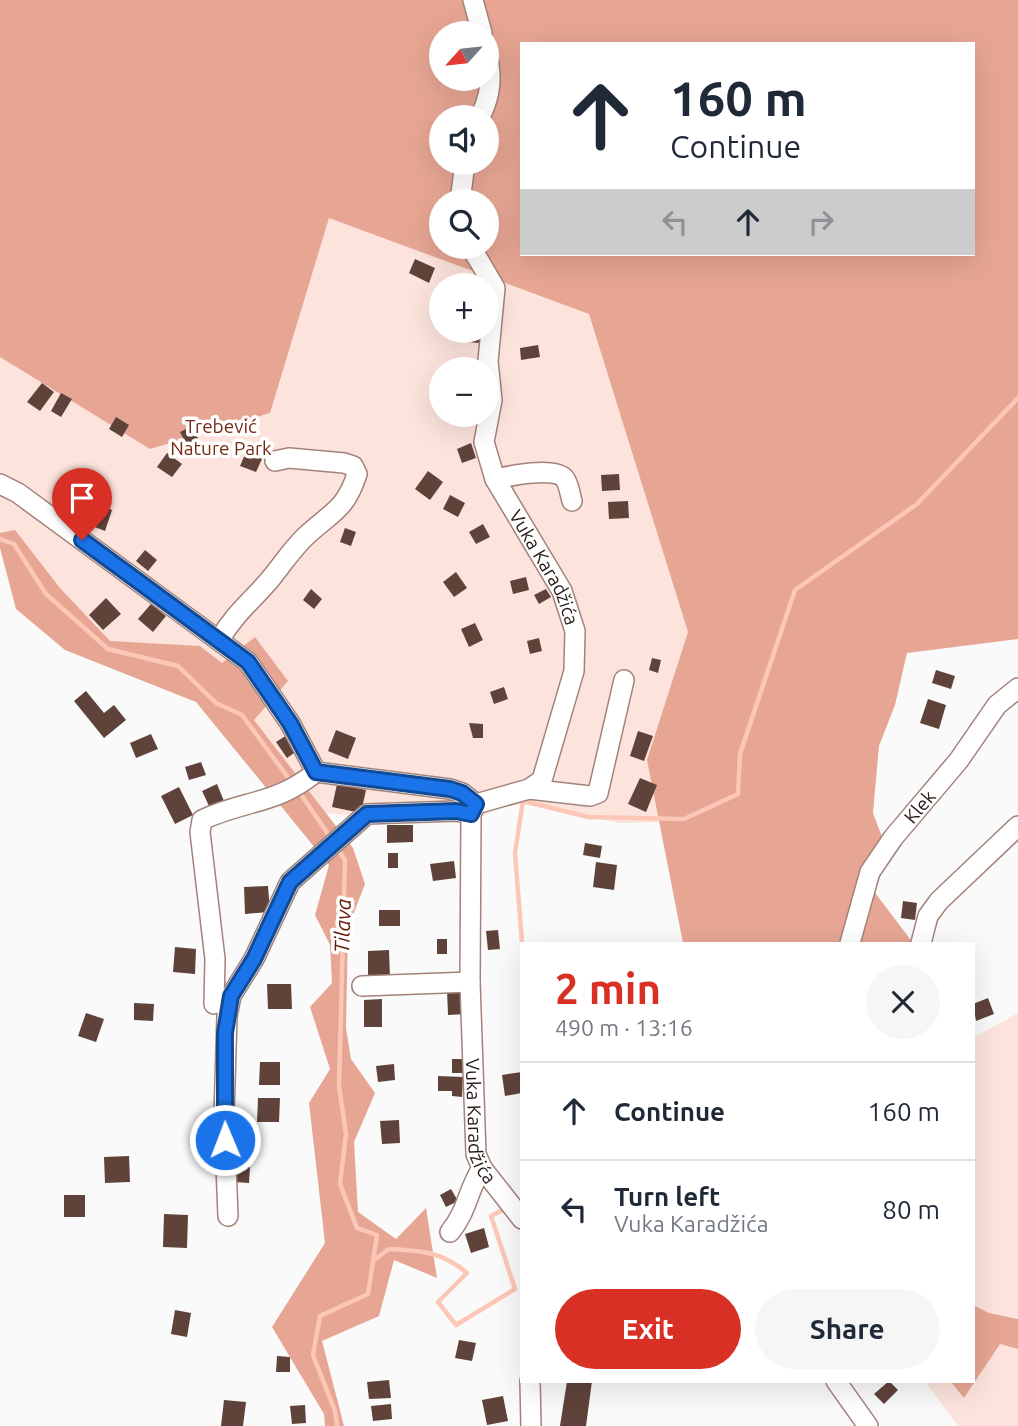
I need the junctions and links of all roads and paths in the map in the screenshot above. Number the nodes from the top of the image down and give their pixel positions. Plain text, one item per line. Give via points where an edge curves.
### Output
1 (473, 0) edge
2 (479, 21) edge
3 (478, 259) edge
4 (275, 461) dead end
5 (495, 479) junction
6 (0, 484) edge
7 (572, 501) dead end
8 (220, 639) junction
9 (624, 680) dead end
10 (1018, 688) edge
11 (316, 772) junction
12 (529, 789) junction
13 (473, 809) junction
14 (1018, 826) edge
15 (850, 942) edge
16 (920, 942) edge
17 (470, 982) junction
18 (362, 986) dead end
19 (214, 1004) dead end
20 (482, 1168) junction
21 (228, 1216) dead end
22 (520, 1216) edge
23 (450, 1232) dead end
24 (530, 1383) edge
25 (837, 1383) edge
26 (531, 1426) edge
27 (868, 1426) edge

1 - 2 street
3 - 5 street, Vuka Karadžića via 495,288 488,361 492,400 484,442
4 - 8 street via 344,463 353,466 357,474 340,509 292,550
5 - 7 street via 559,474 565,478
5 - 12 street, Vuka Karadžića via 562,591 575,631 574,671 567,697 542,780
6 - 8 street
8 - 11 street via 248,662 290,723
9 - 12 street via 598,793
10 - 15 street, Klek via 997,705 959,760 892,838 870,872
11 - 13 street via 450,789 462,793
11 - 19 street via 264,802 202,820 215,959
12 - 13 street
13 - 17 street, Vuka Karadžića
13 - 21 street via 367,814 290,882 231,996 227,1016
14 - 16 street via 939,901 928,916
17 - 18 street
17 - 20 street, Vuka Karadžića via 476,1154
20 - 22 street, Vuka Karadžića
20 - 23 street via 463,1216
24 - 26 street
25 - 27 street

